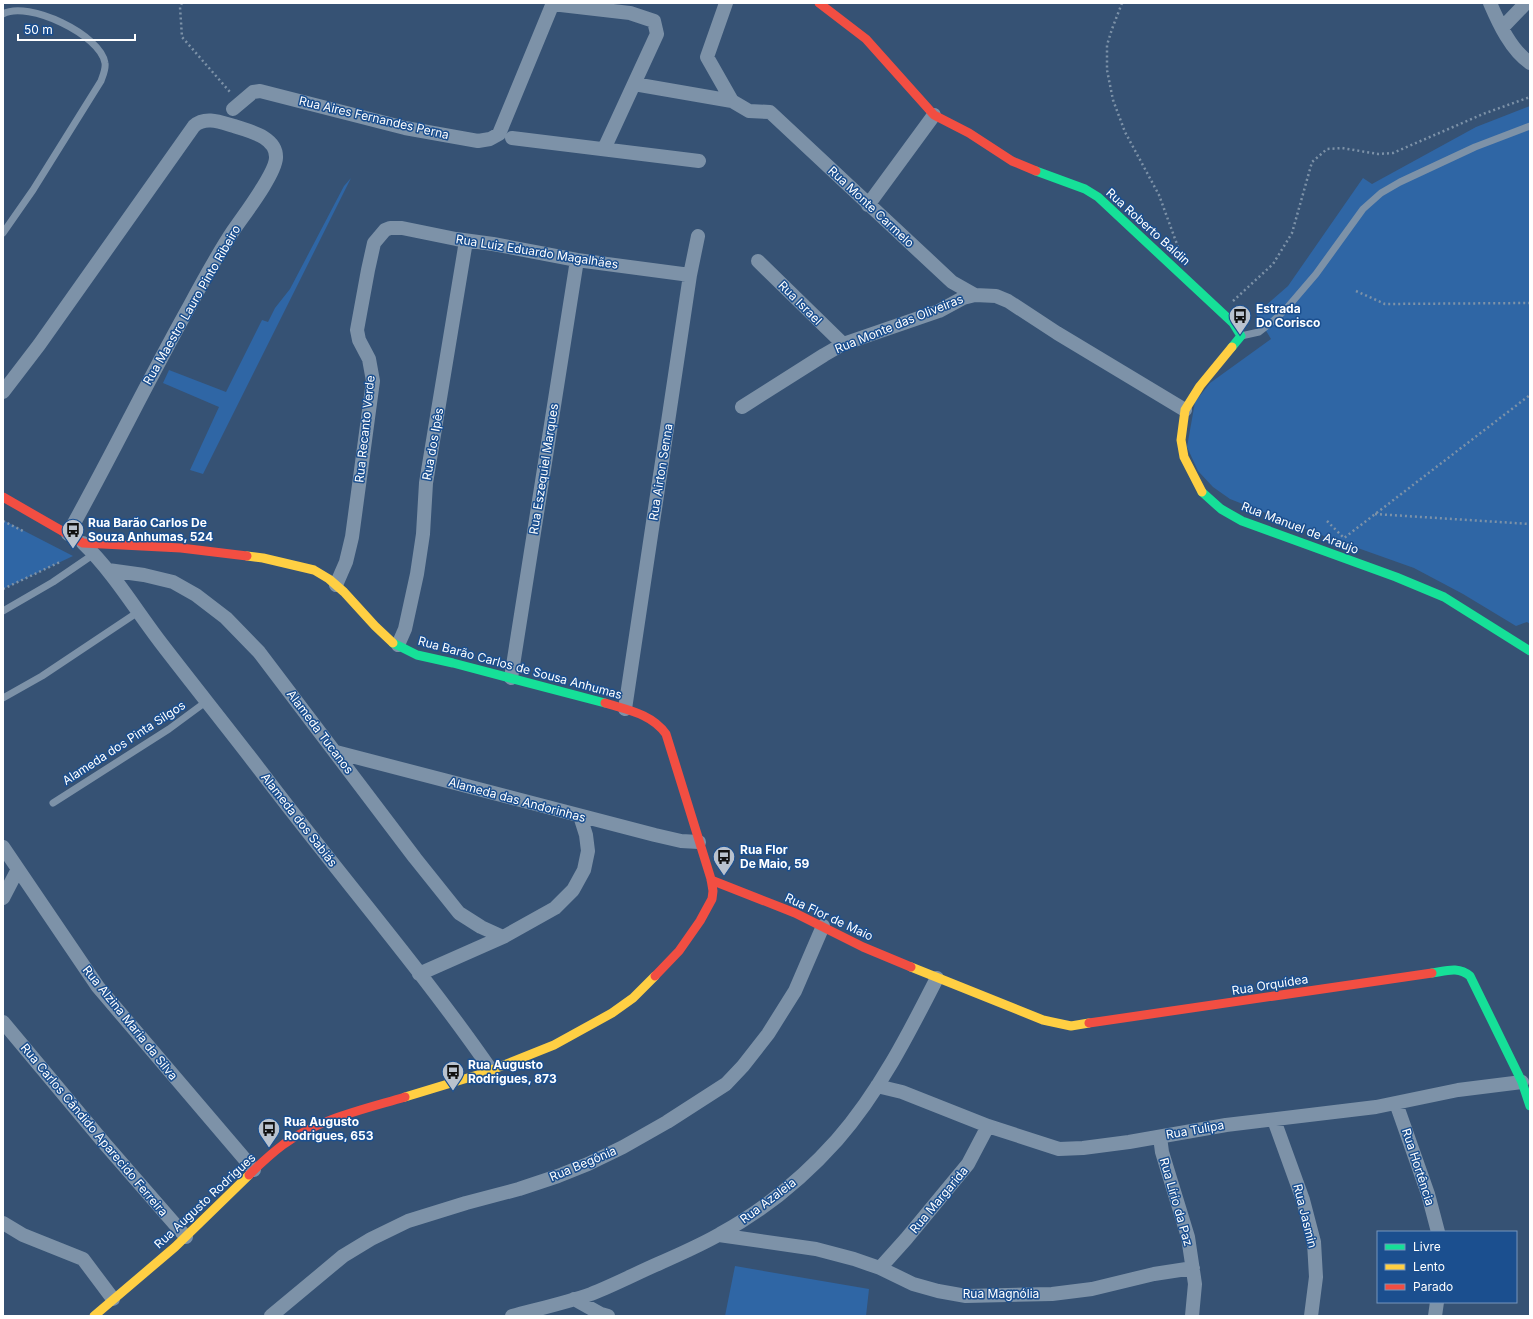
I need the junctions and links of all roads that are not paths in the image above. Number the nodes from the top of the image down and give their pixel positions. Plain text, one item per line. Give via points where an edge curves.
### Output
1 (726, 3) edge
2 (818, 3) edge
3 (1490, 3) edge
4 (1526, 3) edge
5 (552, 4) edge
6 (618, 7) edge
7 (3, 14) edge
8 (1502, 28) junction
9 (1530, 63) edge
10 (634, 84) junction
11 (732, 101) junction
12 (236, 106) road end
13 (934, 115) junction
14 (1530, 126) edge
15 (512, 138) dead end
16 (604, 149) junction
17 (699, 161) dead end
18 (868, 205) junction
19 (385, 230) joint
20 (3, 233) edge
21 (698, 236) dead end
22 (466, 241) junction
23 (577, 260) junction
24 (758, 261) dead end
25 (690, 275) junction
26 (975, 295) junction
27 (1241, 336) junction
28 (843, 344) junction
29 (3, 392) edge
30 (742, 407) dead end
31 (1185, 410) junction
32 (3, 497) edge
33 (68, 534) junction
34 (83, 543) junction
35 (94, 554) junction
36 (108, 570) junction
37 (336, 585) junction
38 (3, 611) edge
39 (138, 612) junction
40 (398, 645) junction
41 (1530, 651) edge
42 (511, 678) junction
43 (3, 698) edge
44 (207, 701) junction
45 (625, 709) junction
46 (336, 752) junction
47 (53, 803) dead end
48 (580, 816) junction
49 (699, 842) junction
50 (3, 847) edge
51 (18, 869) junction
52 (711, 880) junction
53 (3, 898) edge
54 (823, 926) junction
55 (503, 937) junction
56 (419, 974) junction
57 (937, 978) junction
58 (3, 1022) edge
59 (491, 1070) junction
60 (1522, 1082) junction
61 (878, 1086) junction
62 (1396, 1103) junction
63 (1530, 1106) edge
64 (1274, 1120) junction
65 (988, 1126) junction
66 (1160, 1136) junction
67 (254, 1170) junction
68 (3, 1223) edge
69 (1438, 1231) edge
70 (719, 1235) junction
71 (186, 1237) junction
72 (880, 1268) junction
73 (1193, 1268) junction
74 (113, 1299) junction
75 (574, 1299) junction
76 (1437, 1303) edge
77 (94, 1316) edge
78 (271, 1316) edge
79 (512, 1316) edge
80 (608, 1316) edge
81 (1192, 1316) edge
82 (1311, 1316) edge
83 (1434, 1316) edge

1 - 11 street via 707,57
2 - 13 street, Rua Roberto Baldin via 866,39
3 - 8 street
4 - 8 street
5 - 6 street
5 - 12 street, Rua Aires Fernandes Perna via 499,134 494,138 478,140 404,128 260,90 253,92
6 - 10 street via 654,21 656,34
7 - 20 lane via 26,10 70,27 94,44 105,63 101,81
8 - 9 street via 1522,58
10 - 11 street
10 - 16 street
11 - 18 street, Rua Monte Carmelo via 749,111 770,112
13 - 18 street
13 - 27 street, Rua Roberto Baldin via 969,133 1012,161 1085,189 1098,197 1221,312
14 - 27 lane via 1475,147 1381,193 1363,209 1316,274 1286,309 1259,332
15 - 16 street
16 - 17 street
18 - 26 street, Rua Monte Carmelo via 952,282
19 - 22 street, Rua Luiz Eduardo Magalhães via 402,228
19 - 37 street, Rua Recanto Verde via 374,244 357,330 369,359 373,381 352,537 346,562
21 - 25 street, Rua Airton Senna
22 - 23 street, Rua Luiz Eduardo Magalhães
22 - 40 street, Rua dos Ipês via 426,483 423,534 417,574 405,629
23 - 25 street, Rua Luiz Eduardo Magalhães
23 - 42 street, Rua Eszequiel Marques
24 - 28 street, Rua Israel
25 - 45 street, Rua Airton Senna
26 - 28 street, Rua Monte das Oliveiras via 963,298 939,311
26 - 31 street, Rua Monte das Oliveiras via 996,296 1008,300
27 - 31 street via 1200,386
28 - 30 street, Rua Monte das Oliveiras
29 - 33 street, Rua Maestro Lauro Pinto Ribeiro via 198,122 205,120 223,123 266,138 275,151 276,159 268,179 220,251 154,368
31 - 41 street, Rua Manuel de Araujo via 1181,440 1184,457 1202,492 1221,509 1242,521 1409,582 1444,598
32 - 33 street, Rua Barão Carlos de Sousa Anhumas
33 - 34 street, Rua Barão Carlos de Sousa Anhumas
34 - 35 street, Alameda dos Sabiás
34 - 37 street, Rua Barão Carlos de Sousa Anhumas via 181,548 263,558 314,570
35 - 36 street, Alameda dos Sabiás
35 - 38 lane
36 - 39 street, Alameda dos Sabiás
36 - 46 street, Alameda Tucanos via 173,582 196,595 226,618 259,652
37 - 40 street, Rua Barão Carlos de Sousa Anhumas via 375,626
39 - 43 lane via 48,672
39 - 44 street, Alameda dos Sabiás
40 - 42 street, Rua Barão Carlos de Sousa Anhumas via 417,655
42 - 45 street, Rua Barão Carlos de Sousa Anhumas
44 - 47 lane, Alameda dos Pinta Silgos via 169,729
44 - 56 street, Alameda dos Sabiás
45 - 49 street, Rua Barão Carlos de Sousa Anhumas via 656,720 666,734
46 - 48 street, Alameda das Andorinhas
46 - 55 street, Alameda Tucanos via 459,913 481,928
48 - 49 street, Alameda das Andorinhas via 655,836
48 - 55 street via 588,851 584,870 573,890 555,908
49 - 52 street, Rua Augusto Rodrigues
50 - 51 street, Rua Alzina Maria da Silva
51 - 53 street
51 - 67 street, Rua Alzina Maria da Silva via 98,987
52 - 54 street, Rua Flor de Maio
52 - 59 street, Rua Augusto Rodrigues via 712,899 700,921 679,951 633,998 612,1014 554,1045
54 - 57 street, Rua Flor de Maio via 863,947
54 - 78 street, Rua Begônia via 795,991 768,1034 726,1084 667,1122 588,1164 526,1187 408,1221 370,1239 343,1256
55 - 56 street
56 - 59 street, Alameda dos Sabiás
57 - 60 street, Rua Orquídea via 1043,1020 1071,1026 1457,969 1470,976
57 - 61 street, Rua Azaleia via 906,1039
58 - 71 street, Rua Carlos Cândido Aparecido Ferreira
59 - 67 street, Rua Augusto Rodrigues via 343,1116 308,1130 284,1144
60 - 62 street, Rua Tulipa via 1458,1090
60 - 63 street, Rua Orquídea
61 - 65 street, Rua Tulipa via 902,1092
61 - 70 street, Rua Azaleia via 837,1140 805,1173 750,1216
62 - 64 street, Rua Tulipa
62 - 69 street, Rua Hortência via 1428,1194
64 - 66 street, Rua Tulipa
64 - 82 street, Rua Jasmin via 1303,1200 1314,1242 1316,1277
65 - 66 street, Rua Tulipa via 1059,1149 1114,1144
65 - 72 street, Rua Margarida via 968,1164
66 - 73 street, Rua Lírio da Paz via 1162,1152 1188,1237
67 - 71 street, Rua Augusto Rodrigues
68 - 74 street via 23,1235 83,1259
70 - 72 street, Rua Magnólia via 816,1249
70 - 75 street, Rua Azaleia via 623,1280
71 - 74 street, Rua Augusto Rodrigues
72 - 73 street, Rua Magnólia via 913,1284 966,1296 1052,1294 1092,1289 1154,1274
73 - 81 street, Rua Lírio da Paz via 1195,1284
74 - 77 street, Rua Augusto Rodrigues
75 - 79 street, Rua Azaleia
75 - 80 street
76 - 83 street

